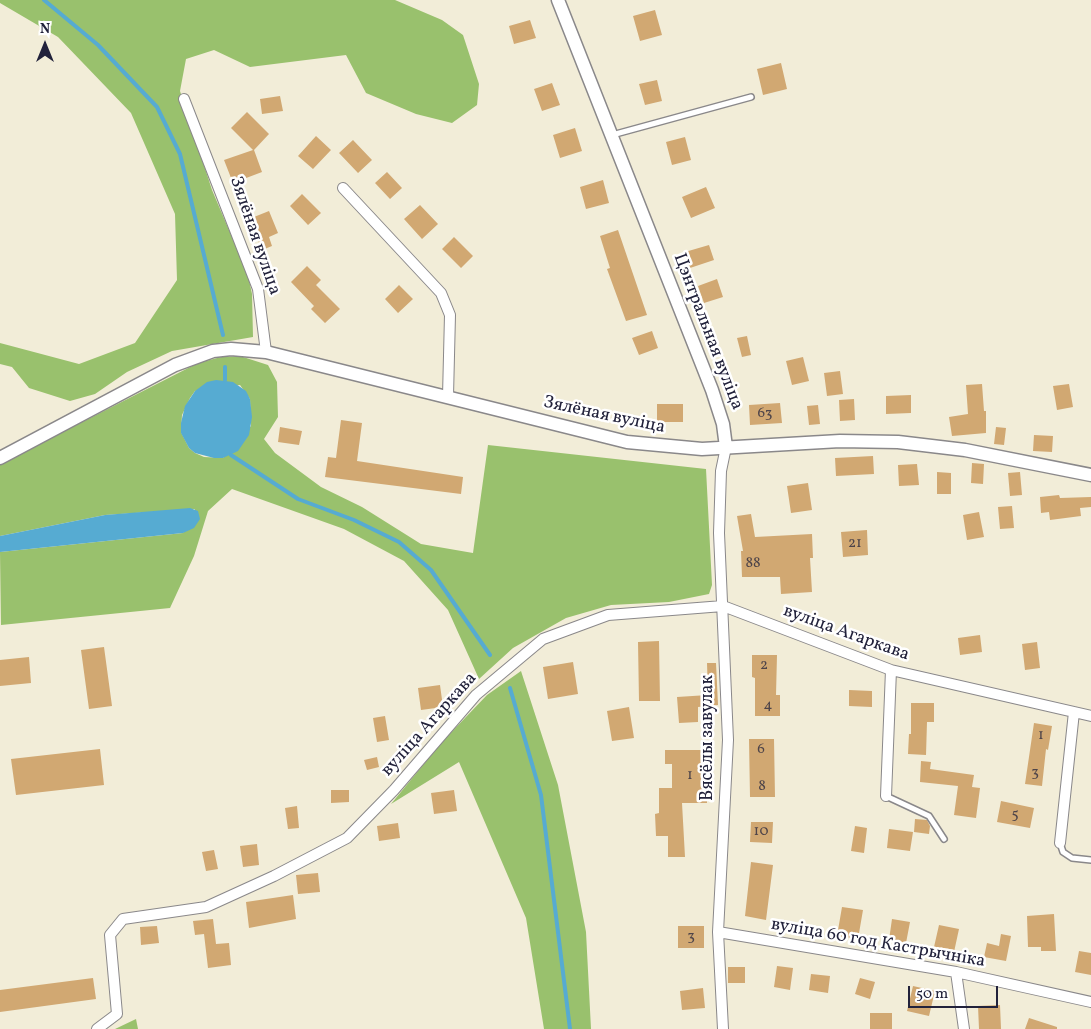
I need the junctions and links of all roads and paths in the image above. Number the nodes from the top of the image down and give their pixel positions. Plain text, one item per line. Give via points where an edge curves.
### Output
1 (558, 0) edge
2 (751, 97) dead end
3 (184, 100) dead end
4 (612, 135) junction
5 (342, 188) dead end
6 (266, 352) junction
7 (448, 396) junction
8 (726, 447) junction
9 (0, 458) edge
10 (1091, 476) edge
11 (723, 606) junction
12 (891, 670) junction
13 (1074, 712) junction
14 (1091, 716) edge
15 (886, 796) joint
16 (944, 839) dead end
17 (1060, 843) joint
18 (1091, 860) edge
19 (718, 932) junction
20 (956, 972) junction
21 (1091, 1002) edge
22 (97, 1029) edge
23 (724, 1029) edge
24 (964, 1029) edge

1 - 4 street, Цэнтральная вуліца
2 - 4 lane
3 - 6 street, Зялёная вуліца via 258,289
4 - 8 street, Цэнтральная вуліца via 712,390 723,424
5 - 7 street via 441,293 450,315
6 - 7 street, Зялёная вуліца
6 - 9 street via 232,349 194,357
7 - 8 street, Зялёная вуліца via 627,442 678,448
8 - 10 street via 840,440 898,442 965,450
8 - 11 street, Вясёлы завулак via 721,471 719,533
11 - 12 street, вуліца Агаркава
11 - 19 street, Вясёлы завулак via 728,740
11 - 22 street, вуліца Агаркава via 608,615 542,639 476,695 394,790 347,838 206,907 123,919 110,935 117,1014
12 - 13 street, вуліца Агаркава
12 - 15 street
13 - 14 street, вуліца Агаркава
13 - 17 street
15 - 16 lane via 929,816
17 - 18 lane via 1063,852 1072,858
19 - 20 street, вуліца 60 год Кастрычніка
19 - 23 street, Вясёлы завулак
20 - 21 street, вуліца 60 год Кастрычніка
20 - 24 street

